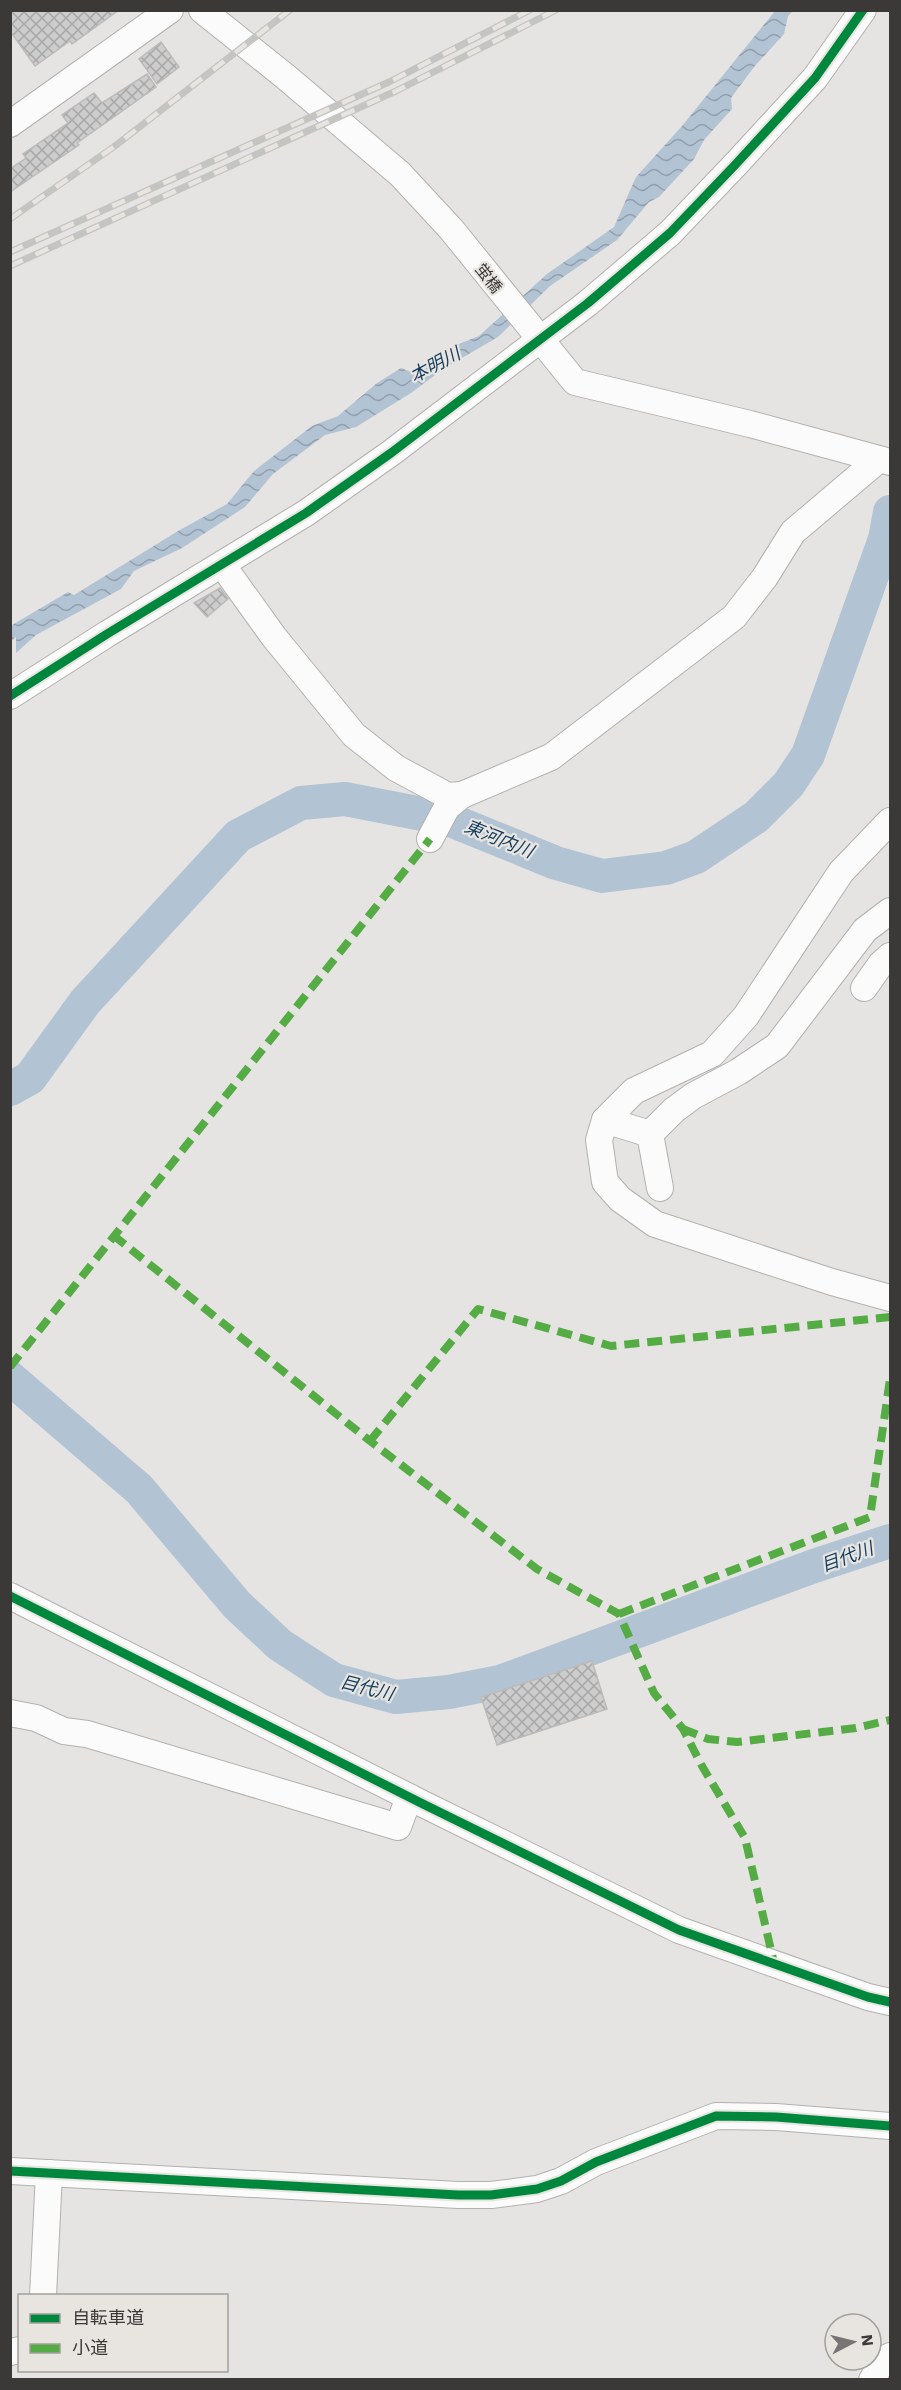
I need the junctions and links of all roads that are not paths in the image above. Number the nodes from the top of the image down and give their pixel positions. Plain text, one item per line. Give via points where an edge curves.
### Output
1 (170, 10) edge
2 (202, 10) edge
3 (863, 10) edge
4 (10, 124) edge
5 (534, 334) junction
6 (886, 461) edge
7 (223, 566) junction
8 (10, 696) edge
9 (454, 801) junction
10 (891, 821) edge
11 (430, 839) dead end
12 (891, 911) edge
13 (605, 1120) junction
14 (650, 1134) junction
15 (660, 1188) dead end
16 (891, 1298) edge
17 (10, 1596) edge
18 (10, 1713) edge
19 (409, 1797) junction
20 (891, 2002) edge
21 (891, 2126) edge
22 (10, 2171) edge
23 (50, 2173) junction
24 (43, 2294) edge
25 (891, 2356) edge
26 (872, 2379) edge

1 - 4 street
2 - 5 street, 蛍橋 via 400,174 451,229
3 - 5 street via 815,78 670,233
5 - 6 street, 蛍橋 via 575,382
5 - 7 street via 391,453
6 - 9 street via 794,532 734,617 551,757
7 - 8 street
7 - 9 street via 274,637 354,735 396,768
9 - 11 street
10 - 13 street via 841,872 746,1016 712,1054 634,1091
12 - 14 street via 865,930 777,1046 693,1096
13 - 14 street
13 - 16 street via 599,1140 605,1182 655,1224
14 - 15 street
17 - 19 street
18 - 19 street via 398,1827
19 - 20 street via 679,1930
21 - 23 street via 716,2116 596,2162 561,2181 537,2189 492,2195
22 - 23 street
23 - 24 street
25 - 26 street via 882,2361

